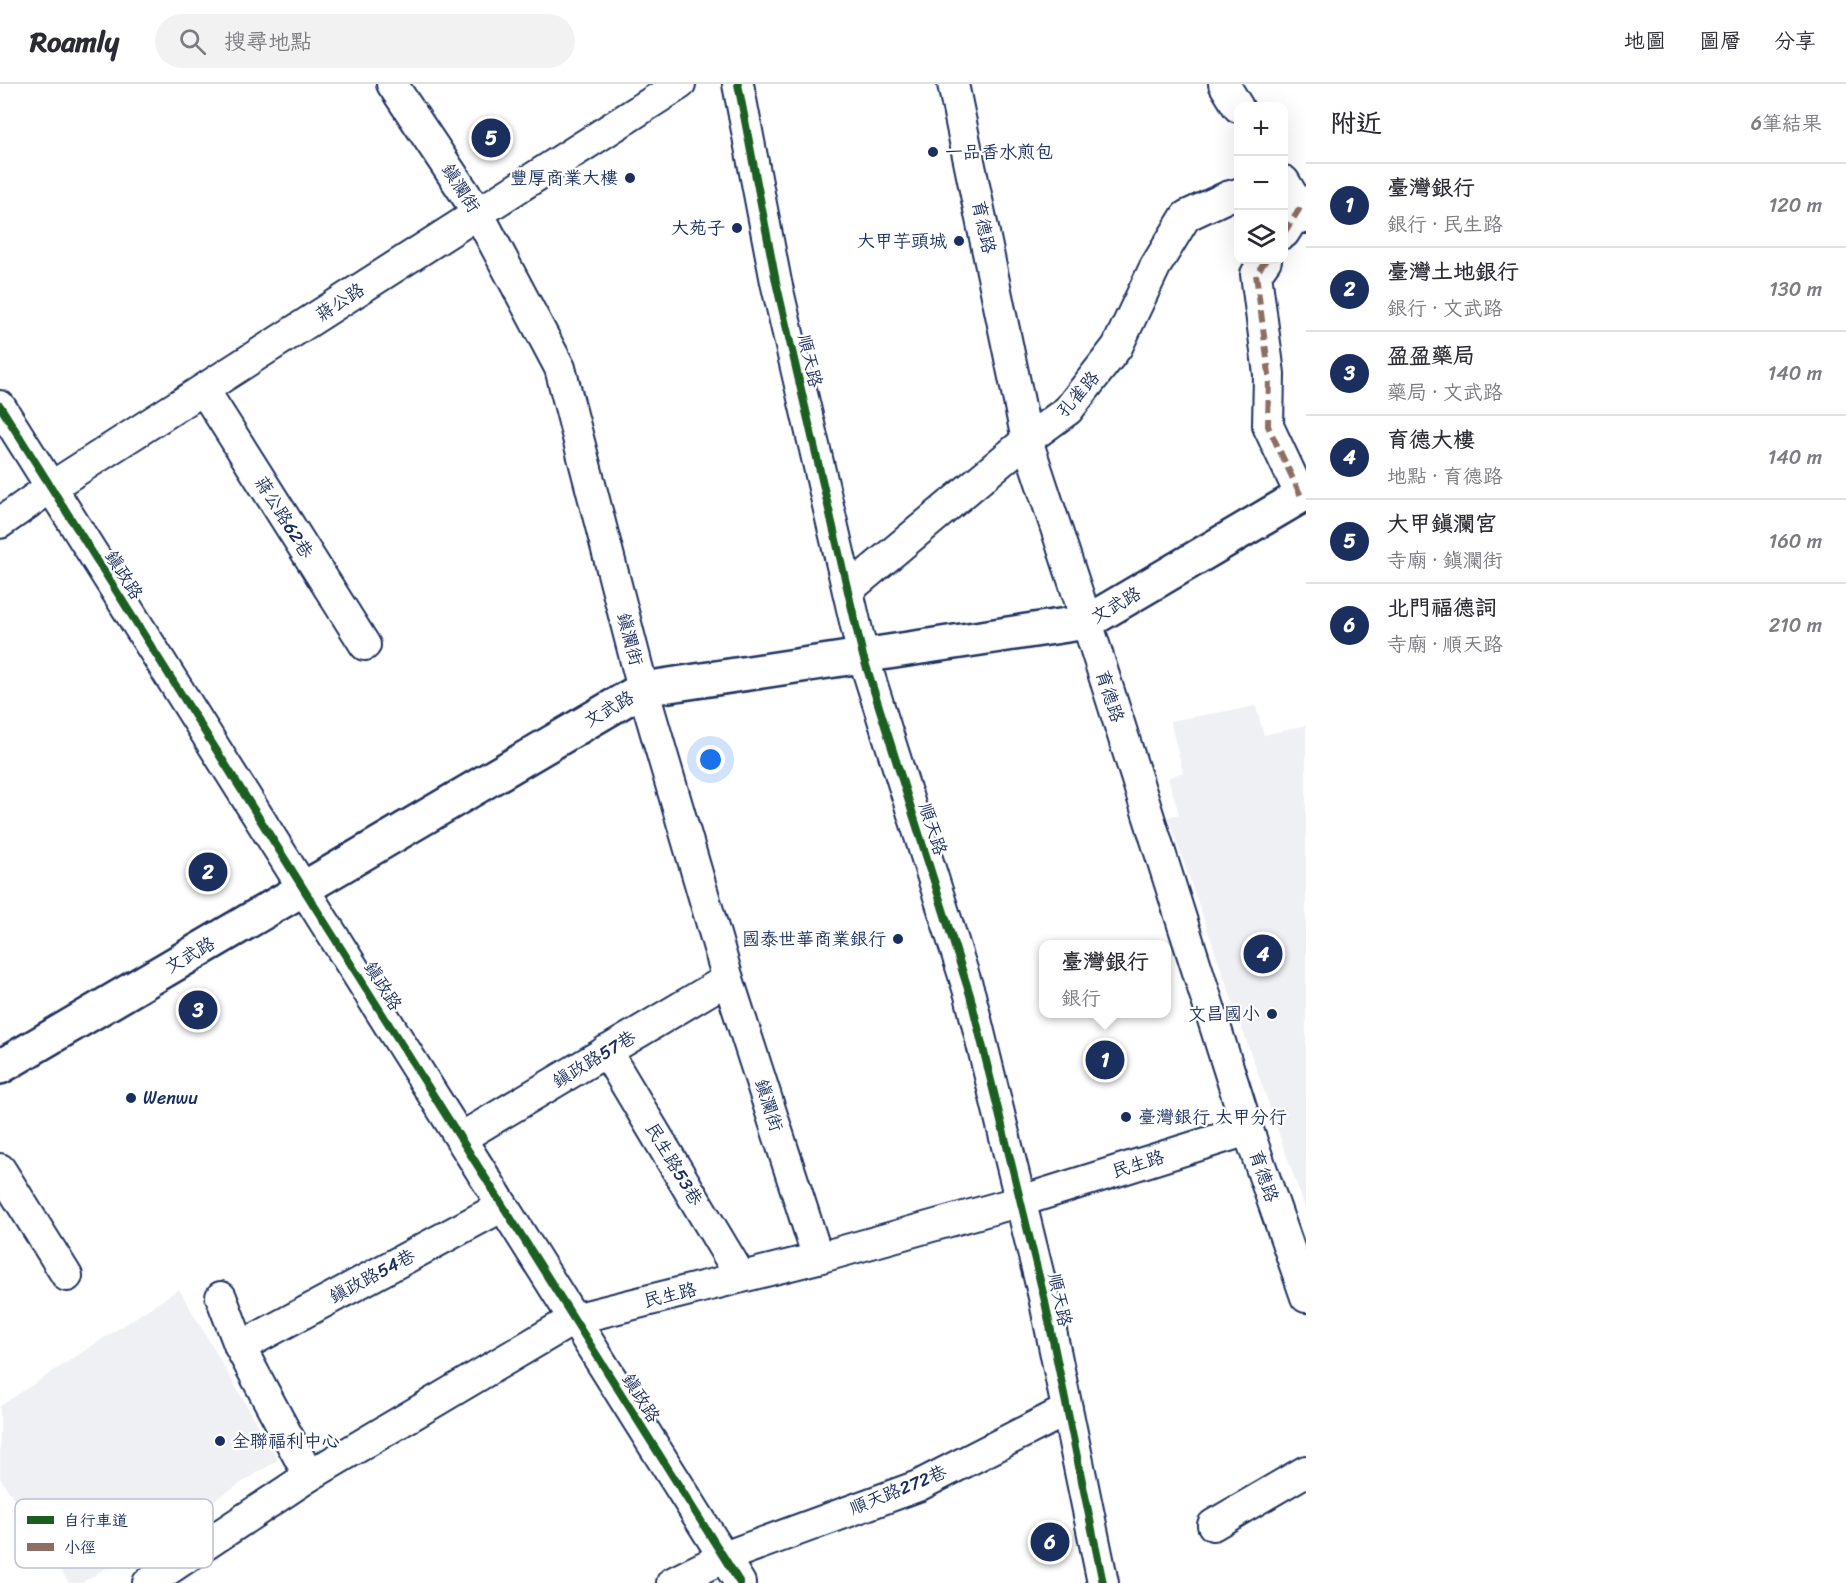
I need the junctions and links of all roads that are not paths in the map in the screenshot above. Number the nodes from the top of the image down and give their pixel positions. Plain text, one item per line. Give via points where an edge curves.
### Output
1 (392, 84) edge
2 (680, 84) edge
3 (738, 84) edge
4 (953, 84) edge
5 (1224, 84) edge
6 (1236, 102) edge
7 (1306, 169) edge
8 (1288, 180) edge
9 (1288, 189) edge
10 (1234, 195) edge
11 (478, 213) junction
12 (1303, 213) edge
13 (1288, 229) edge
14 (1263, 264) edge
15 (204, 390) junction
16 (0, 406) edge
17 (1028, 440) junction
18 (51, 487) junction
19 (1304, 494) edge
20 (0, 523) edge
21 (848, 590) junction
22 (1087, 622) junction
23 (365, 645) dead end
24 (863, 656) junction
25 (643, 689) junction
26 (304, 889) junction
27 (728, 979) junction
28 (606, 1052) junction
29 (0, 1067) edge
30 (1248, 1130) junction
31 (461, 1138) junction
32 (0, 1169) edge
33 (1022, 1201) junction
34 (503, 1206) junction
35 (818, 1258) junction
36 (67, 1276) dead end
37 (741, 1277) junction
38 (221, 1297) dead end
39 (1306, 1298) edge
40 (574, 1319) junction
41 (240, 1347) junction
42 (1067, 1410) junction
43 (1306, 1471) edge
44 (309, 1476) junction
45 (1213, 1525) dead end
46 (213, 1540) edge
47 (724, 1557) junction
48 (171, 1568) edge
49 (148, 1583) edge
50 (672, 1583) edge
51 (740, 1583) edge
52 (1103, 1583) edge

1 - 11 street, 鎮瀾街
2 - 11 street, 蔣公路
3 - 21 street, 順天路 via 776,282
4 - 17 street, 育德路
5 - 6 street
7 - 8 street
9 - 12 street
10 - 17 street, 孔雀路 via 1186,216 1155,267 1117,347 1068,410
11 - 15 street, 蔣公路
11 - 25 street, 鎮瀾街 via 560,368
12 - 13 street
14 - 19 street via 1256,274 1269,374 1268,426
15 - 18 street, 蔣公路
15 - 23 street, 蔣公路62巷
16 - 18 street, 鎮政路
17 - 21 street, 孔雀路
17 - 22 street, 育德路
18 - 20 street, 蔣公路
18 - 26 street, 鎮政路
19 - 22 main road, 文武路
21 - 24 street, 順天路
22 - 24 main road, 文武路
22 - 30 street, 育德路
24 - 25 main road, 文武路
24 - 33 street, 順天路 via 970,995
25 - 26 main road, 文武路
25 - 27 street, 鎮瀾街
26 - 29 main road, 文武路
26 - 31 street, 鎮政路
27 - 28 street, 鎮政路57巷
27 - 35 street, 鎮瀾街
28 - 31 street, 鎮政路57巷
28 - 37 street, 民生路53巷
30 - 33 street, 民生路
30 - 39 street, 育德路
31 - 34 street, 鎮政路
32 - 36 street
33 - 35 street, 民生路
33 - 42 street, 順天路
34 - 40 street, 鎮政路
34 - 41 street, 鎮政路54巷
35 - 37 street, 民生路
37 - 40 street, 民生路
38 - 41 street
40 - 44 street, 民生路
40 - 47 street, 鎮政路
41 - 44 street
42 - 47 street, 順天路272巷 via 918,1486
42 - 52 street, 順天路
43 - 45 street
44 - 46 street, 民生路
47 - 50 street, 順天路272巷
47 - 51 street, 鎮政路
48 - 49 street, 民生路

